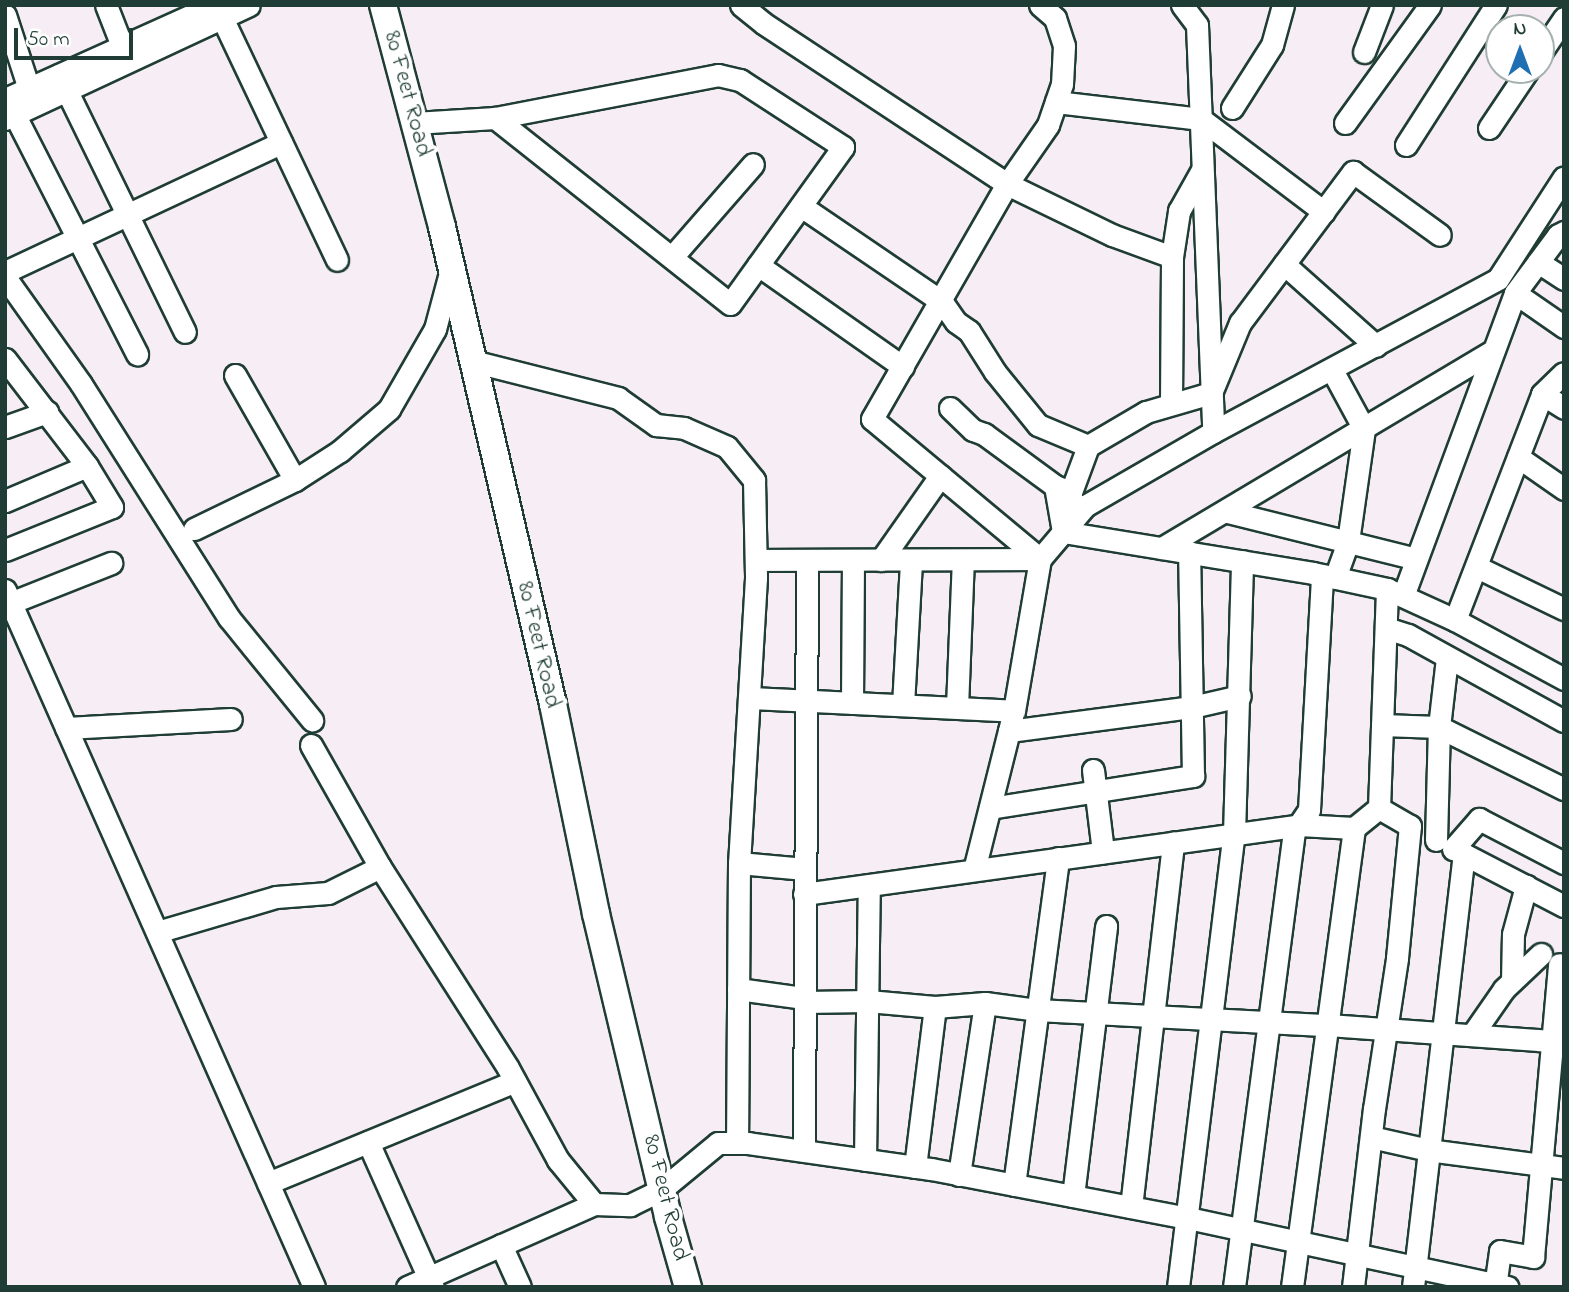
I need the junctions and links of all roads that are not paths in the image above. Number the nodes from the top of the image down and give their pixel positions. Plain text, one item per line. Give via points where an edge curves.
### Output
1 (106, 5) edge
2 (249, 5) edge
3 (383, 5) edge
4 (741, 5) edge
5 (1040, 5) edge
6 (1182, 5) edge
7 (1283, 5) edge
8 (1382, 5) edge
9 (1430, 5) edge
10 (1496, 5) edge
11 (217, 10) edge
12 (5, 15) edge
13 (122, 46) junction
14 (1364, 51) dead end
15 (63, 83) junction
16 (1519, 84) edge
17 (29, 89) junction
18 (1056, 102) junction
19 (8, 108) edge
20 (1232, 108) dead end
21 (495, 118) junction
22 (1201, 119) junction
23 (414, 123) junction
24 (1345, 123) dead end
25 (1489, 128) dead end
26 (281, 143) junction
27 (1406, 145) dead end
28 (753, 164) dead end
29 (1203, 169) junction
30 (1564, 177) edge
31 (1007, 184) junction
32 (801, 206) junction
33 (1324, 212) junction
34 (127, 215) junction
35 (1440, 235) dead end
36 (1562, 235) edge
37 (78, 238) junction
38 (673, 257) junction
39 (1171, 257) junction
40 (337, 260) dead end
41 (1538, 262) junction
42 (1284, 264) junction
43 (758, 265) junction
44 (451, 269) junction
45 (5, 274) edge
46 (1564, 279) edge
47 (1516, 293) junction
48 (942, 302) junction
49 (1564, 327) edge
50 (185, 332) dead end
51 (1376, 346) junction
52 (1493, 351) junction
53 (137, 354) dead end
54 (5, 359) edge
55 (472, 361) junction
56 (903, 367) junction
57 (1332, 370) junction
58 (1564, 373) edge
59 (235, 375) dead end
60 (1211, 393) junction
61 (1542, 394) junction
62 (1171, 404) junction
63 (950, 408) dead end
64 (1564, 408) edge
65 (47, 412) junction
66 (5, 428) edge
67 (1364, 429) junction
68 (1213, 432) junction
69 (1088, 446) junction
70 (1518, 457) junction
71 (87, 466) junction
72 (940, 475) junction
73 (295, 480) junction
74 (1063, 489) junction
75 (1564, 489) edge
76 (5, 502) edge
77 (1228, 512) junction
78 (1067, 527) junction
79 (194, 529) dead end
80 (1348, 542) junction
81 (1162, 548) junction
82 (5, 550) edge
83 (1189, 552) junction
84 (1040, 559) junction
85 (1416, 559) junction
86 (756, 560) junction
87 (881, 560) junction
88 (911, 560) junction
89 (963, 560) junction
90 (807, 561) junction
91 (853, 561) junction
92 (1242, 561) junction
93 (111, 562) dead end
94 (1477, 567) junction
95 (1329, 576) junction
96 (1395, 592) junction
97 (8, 596) edge
98 (1564, 609) edge
99 (1455, 620) junction
100 (1386, 628) junction
101 (1447, 659) junction
102 (1564, 678) edge
103 (1240, 696) junction
104 (751, 698) junction
105 (806, 700) junction
106 (852, 703) junction
107 (902, 705) junction
108 (957, 707) junction
109 (1192, 707) junction
110 (231, 719) dead end
111 (312, 720) dead end
112 (1012, 721) junction
113 (1564, 721) edge
114 (1382, 725) junction
115 (1439, 727) junction
116 (66, 729) junction
117 (311, 745) dead end
118 (1094, 780) junction
119 (1564, 789) edge
120 (990, 808) junction
121 (1379, 808) junction
122 (1299, 825) junction
123 (1410, 826) junction
124 (1354, 828) junction
125 (1234, 834) junction
126 (1173, 842) junction
127 (1451, 848) junction
128 (1103, 852) junction
129 (1058, 858) junction
130 (739, 863) junction
131 (1564, 863) edge
132 (380, 867) junction
133 (805, 869) junction
134 (974, 870) junction
135 (870, 885) junction
136 (1526, 886) junction
137 (804, 894) junction
138 (1564, 906) edge
139 (1106, 926) dead end
140 (157, 932) junction
141 (1513, 981) junction
142 (738, 989) junction
143 (868, 1001) junction
144 (804, 1002) junction
145 (985, 1003) junction
146 (935, 1007) junction
147 (1037, 1010) junction
148 (1096, 1011) junction
149 (1153, 1014) junction
150 (1210, 1019) junction
151 (1270, 1021) junction
152 (1328, 1025) junction
153 (1386, 1028) junction
154 (1441, 1033) junction
155 (1472, 1035) junction
156 (1558, 1042) edge
157 (515, 1081) junction
158 (1371, 1137) junction
159 (368, 1142) junction
160 (737, 1143) junction
161 (1428, 1150) junction
162 (804, 1151) junction
163 (865, 1160) junction
164 (1541, 1164) junction
165 (915, 1167) junction
166 (1564, 1168) edge
167 (960, 1174) junction
168 (268, 1183) junction
169 (1014, 1185) junction
170 (661, 1190) junction
171 (1073, 1196) junction
172 (594, 1204) junction
173 (1131, 1207) junction
174 (1188, 1218) junction
175 (1242, 1230) junction
176 (1298, 1242) junction
177 (501, 1245) junction
178 (1357, 1255) junction
179 (1414, 1277) edge
180 (431, 1282) edge
181 (1499, 1286) edge
182 (314, 1287) edge
183 (407, 1287) edge
184 (520, 1287) edge
185 (688, 1287) edge
186 (1178, 1287) edge
187 (1234, 1287) edge
188 (1292, 1287) edge
189 (1353, 1287) edge

1 - 13 street
2 - 11 street
3 - 23 main road, 80 Feet Road
4 - 31 street
5 - 18 street via 1055,18 1064,46
6 - 22 street via 1198,25
7 - 20 street via 1272,45
8 - 14 street
9 - 24 street
10 - 27 street
11 - 13 street
11 - 15 street
11 - 26 street
12 - 17 street
13 - 15 street
15 - 17 street
15 - 19 street
15 - 34 street
16 - 25 street
17 - 19 street
18 - 22 street
18 - 31 street via 1048,125
19 - 37 street
21 - 23 street
21 - 32 street via 719,75 740,80 843,147
21 - 38 street
22 - 29 street
22 - 33 street
23 - 44 main road, 80 Feet Road
26 - 34 street
26 - 40 street
28 - 38 street
29 - 39 street via 1179,211
29 - 60 street
30 - 51 street via 1498,279
31 - 39 street via 1112,235
31 - 48 street
32 - 43 street
32 - 48 street
33 - 35 street via 1353,172
33 - 42 street
34 - 37 street
34 - 50 street
36 - 41 street
37 - 45 street
37 - 53 street
38 - 43 street via 730,304
39 - 62 street
41 - 46 street
41 - 47 street
42 - 51 street
42 - 60 street via 1240,323
43 - 56 street
44 - 55 main road, 80 Feet Road
44 - 73 street via 435,329 390,409 340,451
45 - 111 street via 81,384 229,618
47 - 49 street
47 - 52 street
48 - 56 street
48 - 69 street via 1038,425
51 - 57 street
52 - 67 street
52 - 85 street
54 - 65 street
55 - 86 street via 618,398 656,425 684,428 727,447 754,480
55 - 170 main road, 80 Feet Road
56 - 72 street via 872,419
57 - 67 street
57 - 68 street
58 - 61 street
59 - 73 street
60 - 62 street
60 - 68 street
61 - 64 street
61 - 70 street
62 - 69 street via 1146,412
63 - 74 street via 973,430
65 - 66 street
65 - 71 street
67 - 77 street
67 - 80 street
68 - 78 street via 1085,506
69 - 74 street
70 - 75 street
70 - 94 street
71 - 76 street
71 - 82 street via 112,507
72 - 84 street
72 - 87 street
73 - 79 street
74 - 78 street
77 - 80 street
77 - 81 street
78 - 81 street
78 - 84 street
80 - 85 street
80 - 95 street
81 - 83 street
83 - 92 street
83 - 109 street
84 - 89 street
84 - 112 street
85 - 96 street
86 - 90 street
86 - 104 street
87 - 88 street
87 - 91 street
88 - 89 street
88 - 107 street
89 - 108 street
90 - 91 street
90 - 105 street
91 - 106 street
92 - 95 street
92 - 103 street
93 - 97 street
94 - 98 street
94 - 99 street
95 - 96 street
95 - 122 street via 1309,810
96 - 99 street
96 - 100 street
97 - 116 street
99 - 102 street
100 - 101 street via 1408,635
100 - 114 street
101 - 113 street
101 - 115 street
103 - 109 street
103 - 125 street
104 - 105 street
104 - 130 street
105 - 106 street
105 - 133 street
106 - 107 street
107 - 108 street
108 - 112 street
109 - 112 street
109 - 118 street via 1193,776
110 - 116 street
112 - 120 street
114 - 115 street
114 - 121 street
115 - 119 street
115 - 127 street
116 - 140 street
117 - 132 street
118 - 120 street
118 - 128 street
120 - 134 street
121 - 123 street
121 - 124 street
122 - 124 street
122 - 125 street
122 - 151 street via 1294,832
123 - 127 street
123 - 153 street
124 - 152 street
125 - 126 street
125 - 150 street
126 - 128 street
126 - 149 street
127 - 131 street via 1479,819
127 - 136 street
127 - 154 street
128 - 129 street
129 - 134 street
129 - 147 street
130 - 133 street
130 - 142 street
132 - 140 street via 328,893 276,897
132 - 157 street
133 - 137 street
134 - 135 street
135 - 137 street
135 - 143 street
136 - 138 street
136 - 141 street via 1513,934
137 - 144 street
139 - 148 street
140 - 168 street
141 - 155 street
141 - 156 street via 1550,959
142 - 144 street via 804,998
142 - 160 street
143 - 144 street
143 - 146 street
143 - 163 street
144 - 162 street
145 - 146 street
145 - 147 street
145 - 167 street
146 - 165 street
147 - 148 street
147 - 169 street
148 - 149 street
148 - 171 street
149 - 150 street
149 - 173 street
150 - 151 street
150 - 174 street
151 - 152 street
151 - 175 street
152 - 153 street
152 - 176 street
153 - 154 street
153 - 158 street
154 - 155 street
154 - 161 street
155 - 156 street
156 - 164 street
157 - 159 street
157 - 172 street via 558,1160
158 - 161 street
158 - 178 street
159 - 168 street
159 - 180 street
160 - 162 street
160 - 170 street via 718,1143
161 - 164 street
161 - 179 street
162 - 163 street
163 - 165 street
164 - 166 street
164 - 181 street via 1533,1257 1500,1251
165 - 167 street
167 - 169 street
168 - 182 street
169 - 171 street
170 - 172 street via 630,1205
170 - 185 main road, 80 Feet Road
171 - 173 street
172 - 177 street
173 - 174 street
174 - 175 street
174 - 186 street
175 - 176 street
175 - 187 street
176 - 178 street
176 - 188 street
177 - 180 street
177 - 184 street
178 - 179 street
178 - 189 street
179 - 181 street
180 - 183 street

